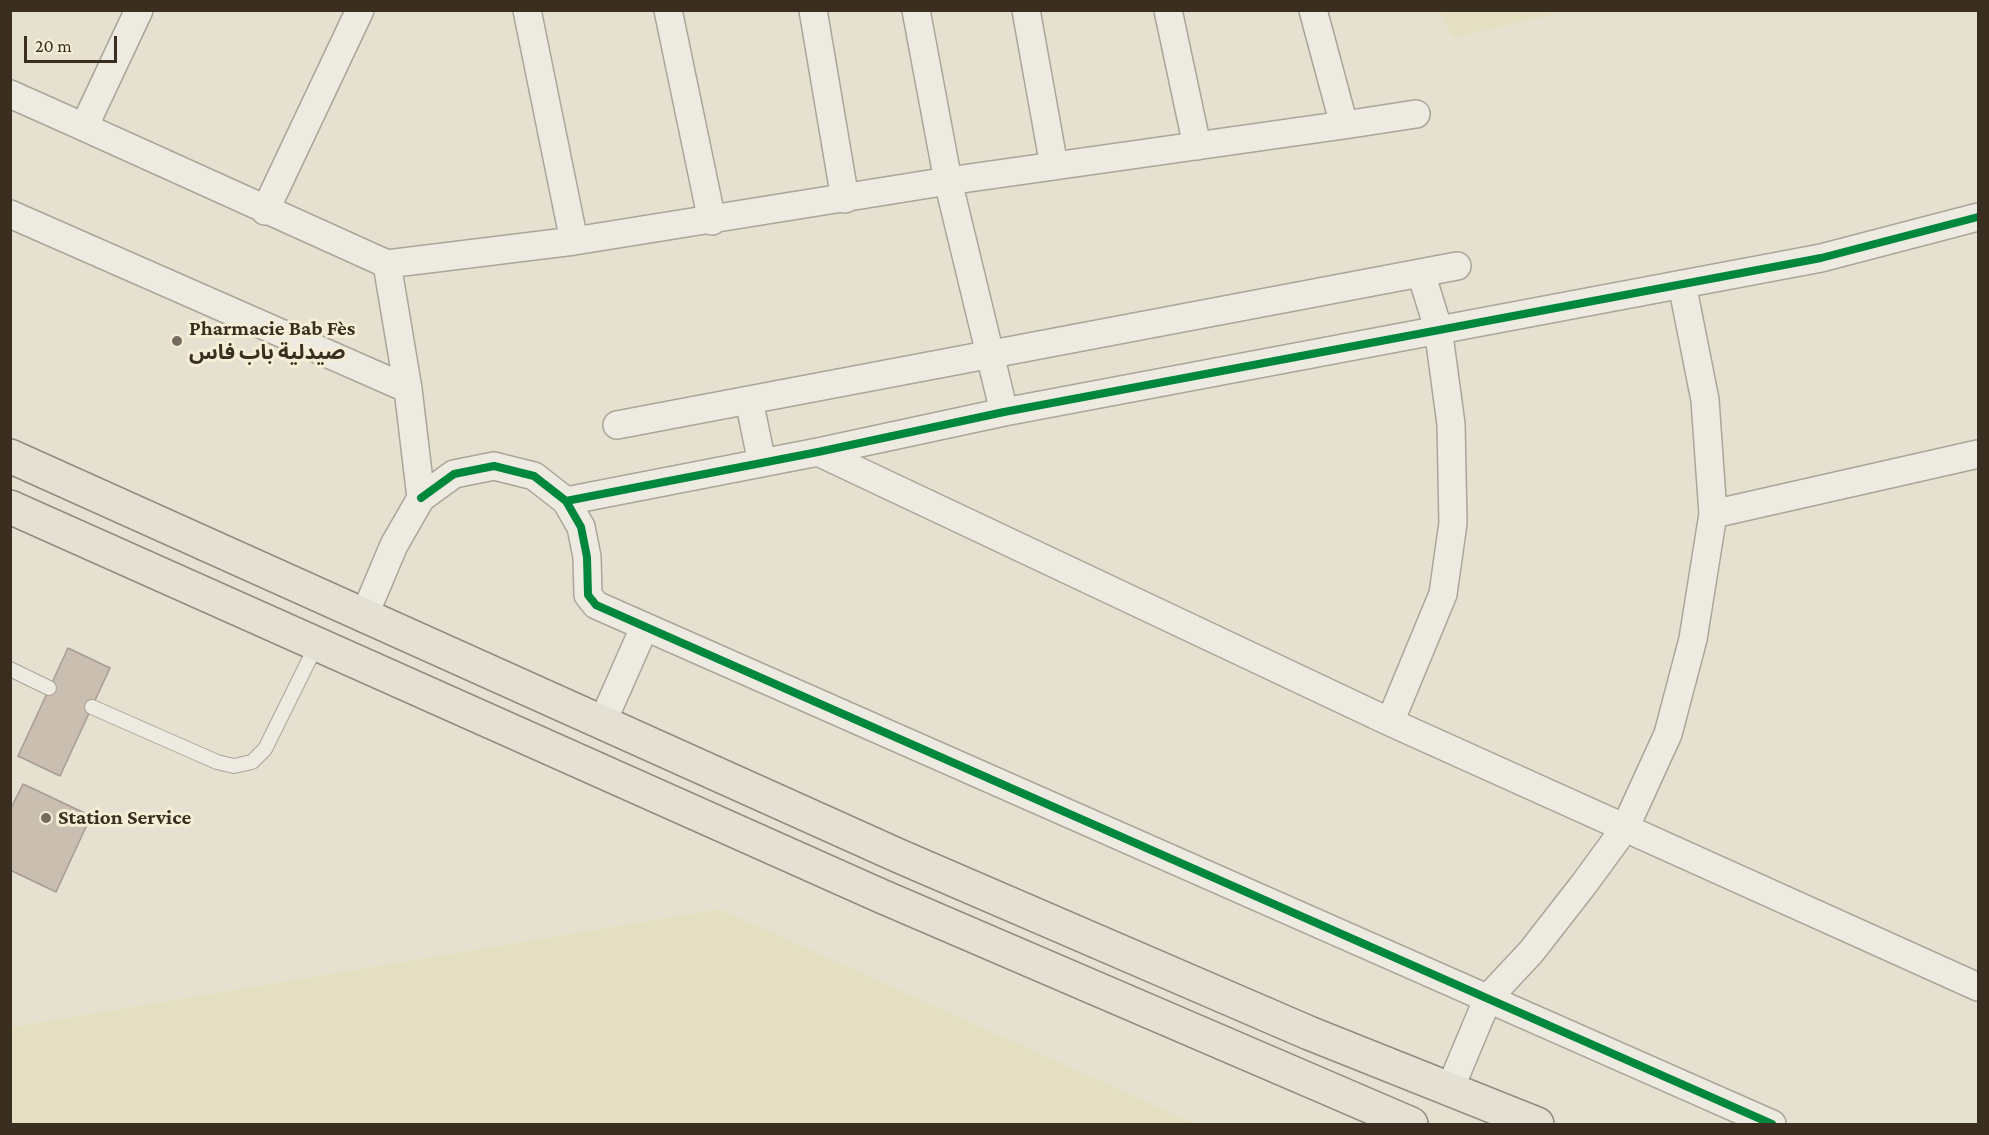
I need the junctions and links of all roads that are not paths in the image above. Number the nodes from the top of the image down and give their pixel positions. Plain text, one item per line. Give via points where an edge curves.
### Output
1 (139, 10) edge
2 (360, 10) edge
3 (527, 10) edge
4 (668, 10) edge
5 (813, 10) edge
6 (916, 10) edge
7 (1026, 10) edge
8 (1168, 10) edge
9 (1313, 10) edge
10 (10, 94) edge
11 (1416, 114) dead end
12 (1344, 125) junction
13 (84, 127) junction
14 (1197, 146) junction
15 (1054, 166) junction
16 (948, 181) junction
17 (845, 199) junction
18 (265, 211) junction
19 (10, 214) edge
20 (1978, 217) edge
21 (712, 221) junction
22 (574, 242) junction
23 (387, 264) junction
24 (1457, 266) dead end
25 (1421, 273) junction
26 (1682, 284) junction
27 (1438, 328) junction
28 (990, 355) junction
29 (408, 389) junction
30 (749, 400) junction
31 (1004, 412) junction
32 (616, 425) dead end
33 (818, 452) junction
34 (1978, 454) edge
35 (10, 456) edge
36 (762, 463) junction
37 (421, 498) junction
38 (566, 501) junction
39 (10, 507) edge
40 (1713, 514) junction
41 (364, 616) junction
42 (644, 628) junction
43 (316, 646) junction
44 (10, 669) edge
45 (49, 688) dead end
46 (92, 707) dead end
47 (1390, 722) junction
48 (602, 723) junction
49 (1625, 828) junction
50 (1978, 987) edge
51 (1488, 998) junction
52 (1449, 1091) junction
53 (1411, 1125) edge
54 (1537, 1125) edge
55 (1772, 1125) edge

1 - 13 street
2 - 18 street
3 - 22 street
4 - 21 street
5 - 17 street
6 - 16 street
7 - 15 street
8 - 14 street
9 - 12 street
10 - 13 street
11 - 12 street
12 - 14 street
13 - 18 street
14 - 15 street
15 - 16 street
16 - 17 street
16 - 28 street
17 - 21 street
18 - 23 street
19 - 29 street
20 - 26 street via 1821,258
21 - 22 street
22 - 23 street
23 - 29 street
24 - 25 street
25 - 27 street
25 - 28 street
26 - 27 street
26 - 40 street via 1705,400
27 - 31 street
27 - 47 street via 1451,424 1453,523 1443,594
28 - 30 street
28 - 31 street
29 - 37 street
30 - 32 street
30 - 36 street
31 - 33 street
33 - 36 street
33 - 47 street
34 - 40 street
35 - 41 main road
36 - 38 street
37 - 38 street via 454,474 494,466 534,476
37 - 41 street via 394,545
38 - 42 street via 580,527 588,595 596,605
39 - 43 main road
40 - 49 street via 1693,639 1668,734
41 - 48 main road
42 - 48 street
42 - 51 street
43 - 46 lane via 265,749 252,762 234,766 217,762
43 - 53 main road via 870,892
44 - 45 lane
47 - 49 street
48 - 52 main road via 909,861
49 - 50 street
49 - 51 street via 1531,952
51 - 52 street
51 - 55 street
52 - 54 main road

